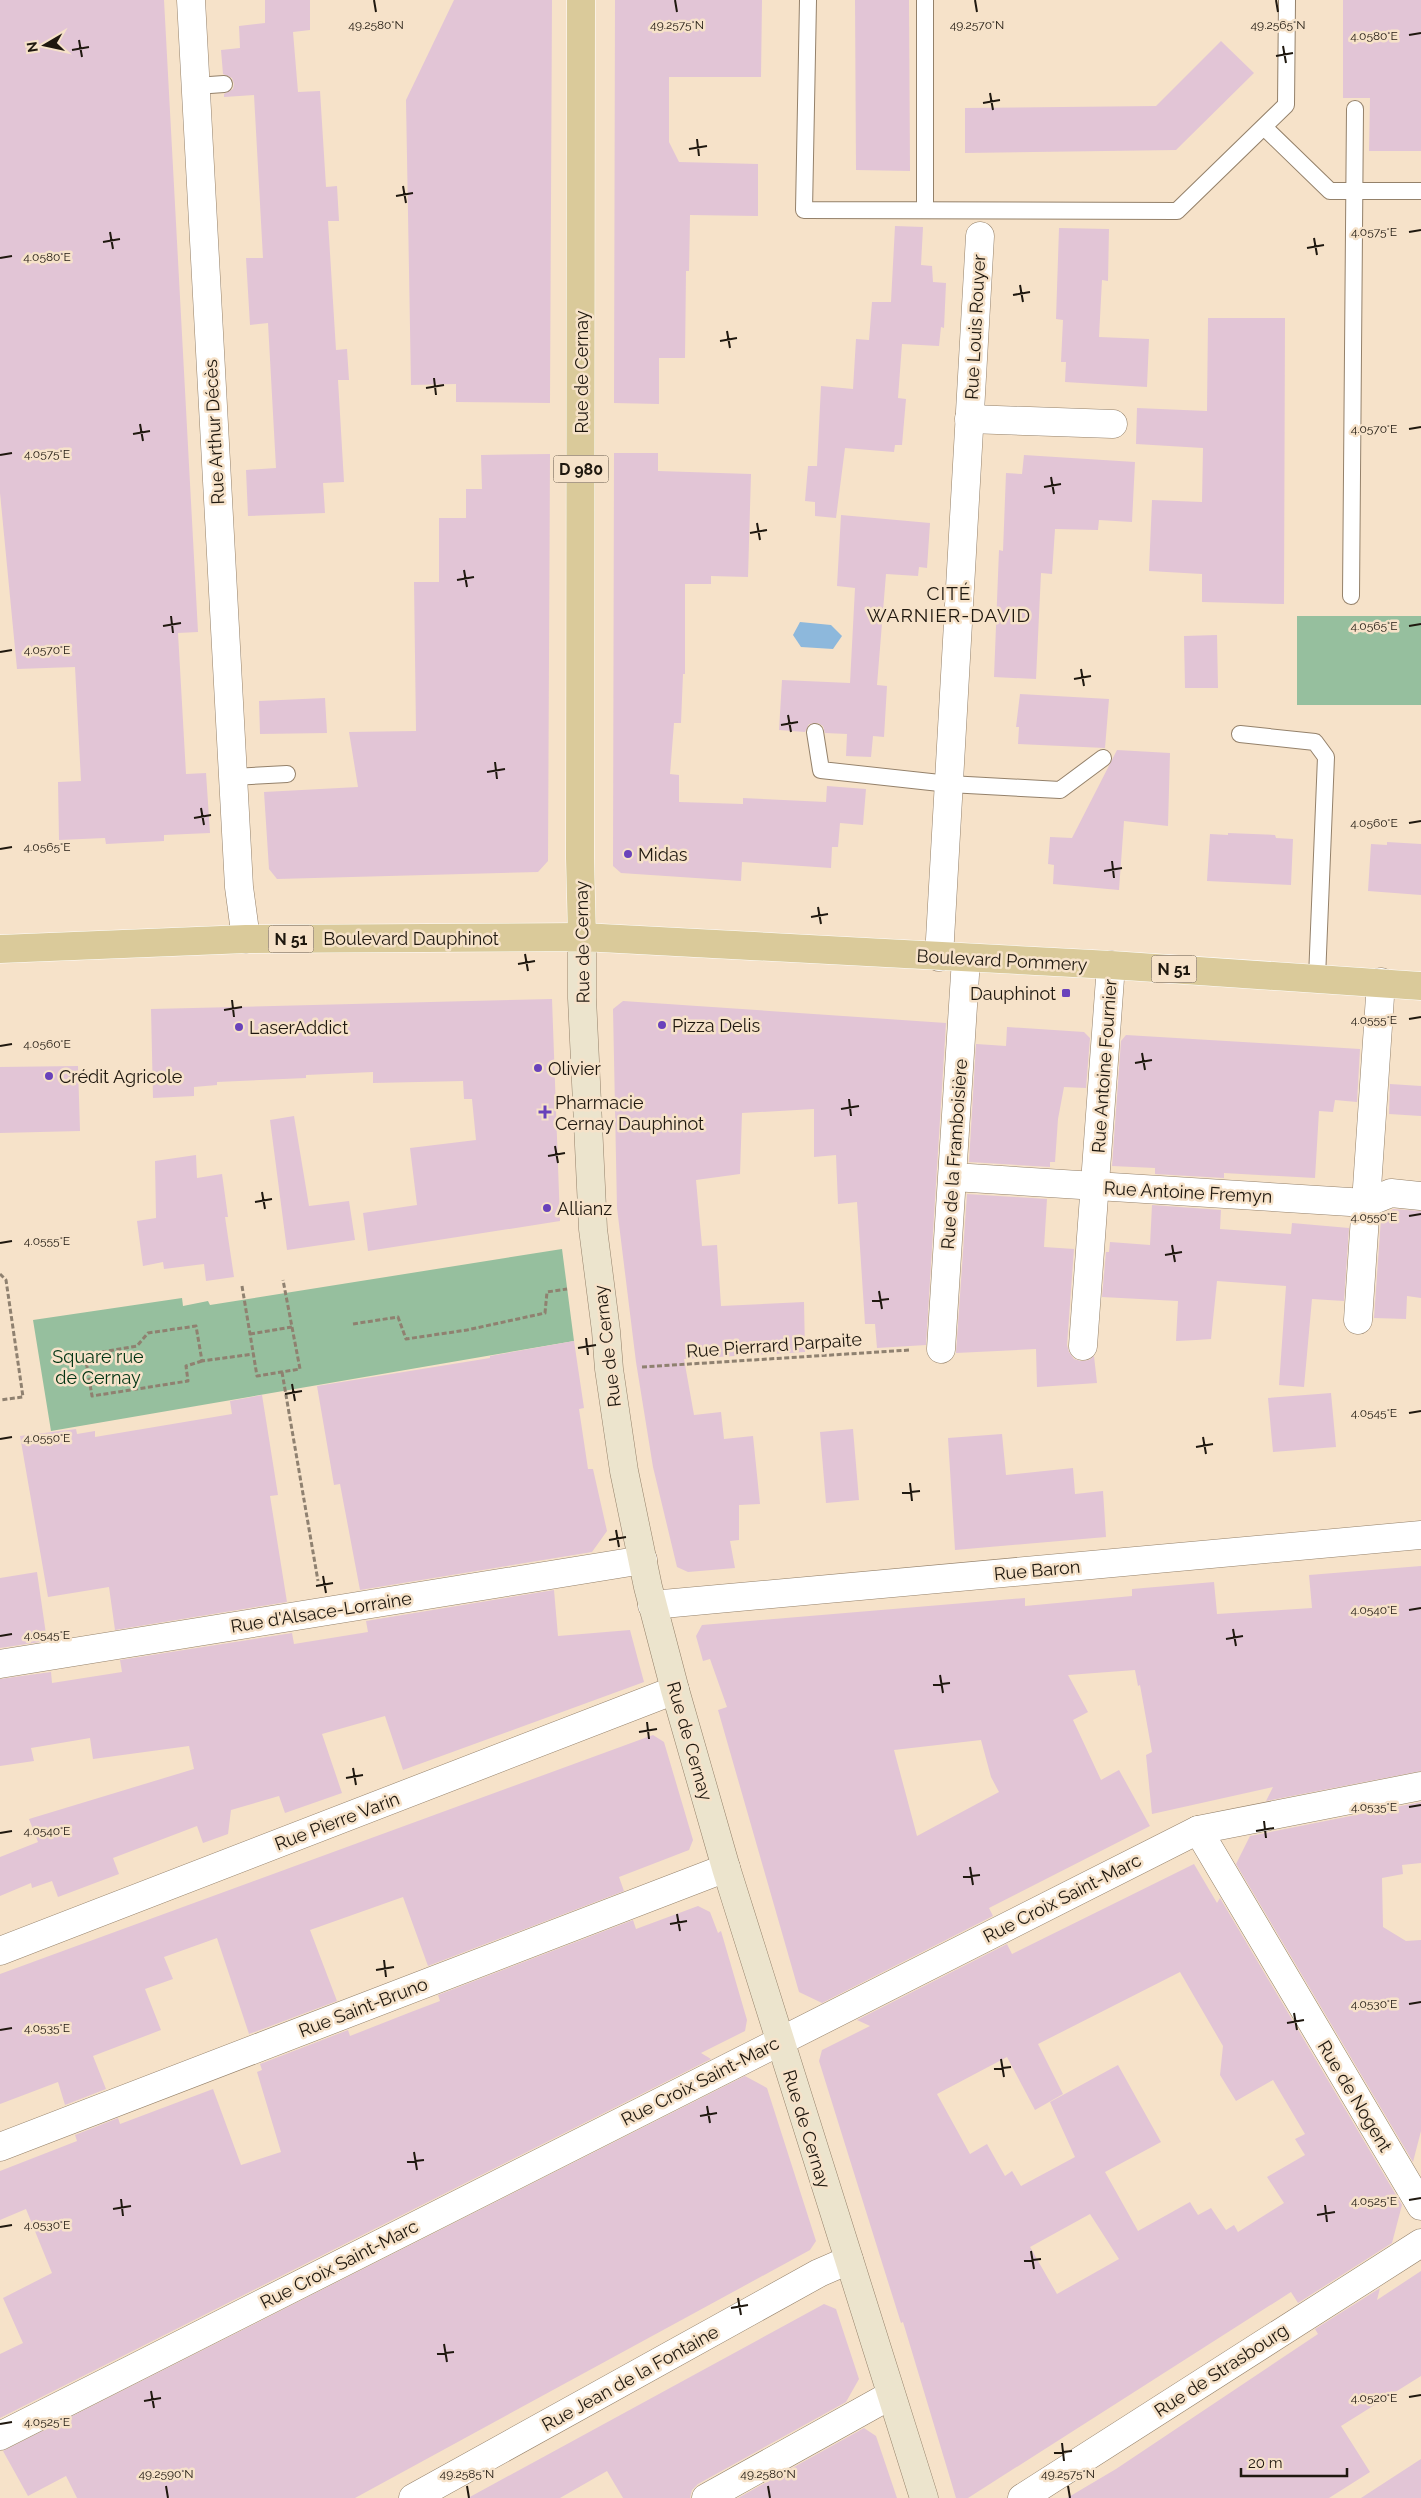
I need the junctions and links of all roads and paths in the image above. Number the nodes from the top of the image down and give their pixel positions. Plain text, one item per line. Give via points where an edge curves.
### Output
1 (191, 0) edge
2 (581, 0) edge
3 (808, 0) edge
4 (925, 0) edge
5 (1287, 0) edge
6 (224, 84) dead end
7 (196, 86) junction
8 (1355, 109) dead end
9 (1264, 127) junction
10 (1356, 191) junction
11 (1421, 191) edge
12 (925, 210) junction
13 (980, 236) dead end
14 (970, 418) junction
15 (1113, 424) dead end
16 (1351, 596) dead end
17 (815, 732) dead end
18 (1240, 734) dead end
19 (1103, 758) dead end
20 (287, 774) dead end
21 (233, 777) junction
22 (949, 784) junction
23 (582, 937) junction
24 (246, 939) junction
25 (0, 949) edge
26 (939, 957) junction
27 (966, 959) junction
28 (1111, 965) junction
29 (1317, 978) junction
30 (1381, 982) junction
31 (1421, 986) edge
32 (952, 1178) junction
33 (1095, 1186) junction
34 (1421, 1196) edge
35 (1366, 1202) junction
36 (0, 1274) edge
37 (283, 1280) dead end
38 (575, 1285) dead end
39 (242, 1286) dead end
40 (1358, 1320) dead end
41 (353, 1324) dead end
42 (292, 1327) junction
43 (250, 1334) junction
44 (1083, 1346) dead end
45 (941, 1348) joint
46 (254, 1354) junction
47 (202, 1361) junction
48 (609, 1369) junction
49 (282, 1372) junction
50 (0, 1400) edge
51 (1421, 1535) edge
52 (642, 1560) junction
53 (652, 1604) junction
54 (322, 1612) junction
55 (0, 1664) edge
56 (675, 1690) junction
57 (1421, 1786) edge
58 (1198, 1830) junction
59 (726, 1868) junction
60 (0, 1951) edge
61 (779, 2040) junction
62 (0, 2147) edge
63 (1421, 2206) edge
64 (1421, 2243) edge
65 (849, 2260) junction
66 (891, 2395) junction
67 (0, 2436) edge
68 (412, 2498) edge
69 (706, 2498) edge
70 (924, 2498) edge
71 (1022, 2498) edge

1 - 7 street, Rue Arthur Décès
2 - 23 main road, Rue de Cernay / D 980
3 - 12 lane via 804,210
4 - 12 lane
5 - 9 lane via 1286,105
6 - 7 lane
7 - 21 street, Rue Arthur Décès
8 - 10 lane
9 - 10 lane via 1330,191
9 - 12 lane via 1177,211
10 - 11 lane
10 - 16 lane
13 - 14 street, Rue Louis Rouyer
14 - 15 street, Rue Louis Rouyer
14 - 22 street, Rue Louis Rouyer
17 - 22 lane via 821,770
18 - 29 lane via 1315,742 1326,756
19 - 22 lane via 1060,790
20 - 21 lane
21 - 24 street, Rue Arthur Décès via 239,887
22 - 26 street, Rue Louis Rouyer
23 - 24 main road, Boulevard Dauphinot / N 51
23 - 26 main road, Boulevard Pommery / N 51
23 - 48 main road, Rue de Cernay / D 980 via 593,1229
24 - 25 main road, Boulevard Dauphinot / N 51
26 - 27 main road, Boulevard Pommery / N 51
27 - 28 main road, Boulevard Pommery / N 51
27 - 32 street, Rue de la Framboisière
28 - 29 main road, Boulevard Pommery / N 51
28 - 33 street, Rue Antoine Fournier
29 - 30 main road, Boulevard Pommery / N 51
30 - 31 main road, Boulevard Pommery / N 51
30 - 35 street
32 - 33 street, Rue Antoine Fremyn
32 - 45 street, Rue de la Framboisière
33 - 35 street, Rue Antoine Fremyn
33 - 44 street, Rue Antoine Fournier
34 - 35 street, Rue Antoine Fremyn via 1391,1193
35 - 40 street
36 - 50 path via 6,1280 23,1397
37 - 42 path
38 - 41 path via 547,1292 545,1313 467,1330 406,1339 398,1317
39 - 43 path
42 - 43 path
42 - 49 path via 300,1369
43 - 46 path
45 - 48 path, Rue Pierrard Parpaite
46 - 47 path
46 - 49 path via 257,1376
47 - 47 path via 196,1326 148,1333 137,1346 85,1355 92,1396 188,1381 186,1366
48 - 52 main road, Rue de Cernay / D 980 via 624,1471
49 - 54 path
51 - 53 street, Rue Baron
52 - 53 main road, Rue de Cernay / D 980
52 - 54 street, Rue d'Alsace-Lorraine
53 - 56 main road, Rue de Cernay / D 980
54 - 55 street, Rue d'Alsace-Lorraine
56 - 59 main road, Rue de Cernay / D 980
56 - 60 street, Rue Pierre Varin
57 - 58 street, Rue Croix Saint-Marc
58 - 61 street, Rue Croix Saint-Marc
58 - 63 street, Rue de Nogent
59 - 61 main road, Rue de Cernay / D 980
59 - 62 street, Rue Saint-Bruno
61 - 65 main road, Rue de Cernay / D 980
61 - 67 street, Rue Croix Saint-Marc
64 - 71 street, Rue de Strasbourg
65 - 66 main road, Rue de Cernay / D 980
65 - 68 street, Rue Jean de la Fontaine
66 - 69 street
66 - 70 main road, Rue de Cernay / D 980

